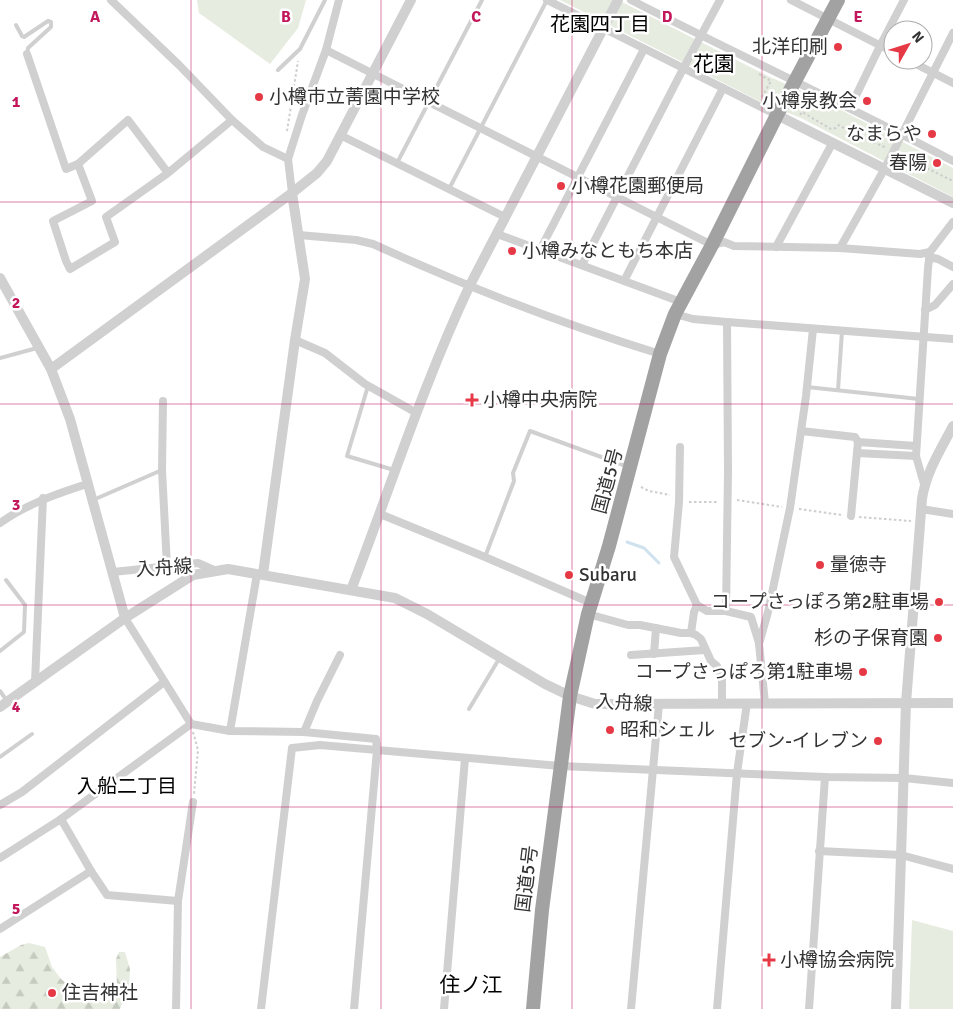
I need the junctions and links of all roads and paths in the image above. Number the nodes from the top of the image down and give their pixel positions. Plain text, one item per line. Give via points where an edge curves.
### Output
1 (111, 0) edge
2 (325, 0) edge
3 (339, 0) edge
4 (410, 0) edge
5 (482, 0) edge
6 (547, 0) edge
7 (618, 0) edge
8 (631, 0) edge
9 (720, 0) edge
10 (791, 0) edge
11 (838, 0) edge
12 (904, 0) edge
13 (828, 19) junction
14 (16, 25) dead end
15 (603, 28) junction
16 (953, 33) edge
17 (701, 36) junction
18 (880, 46) junction
19 (883, 47) edge
20 (300, 49) junction
21 (644, 49) junction
22 (326, 50) junction
23 (27, 54) joint
24 (683, 69) junction
25 (278, 70) dead end
26 (928, 70) edge
27 (755, 72) dead end
28 (932, 72) junction
29 (372, 73) junction
30 (796, 81) junction
31 (953, 83) edge
32 (723, 88) junction
33 (430, 102) junction
34 (757, 106) junction
35 (850, 108) junction
36 (777, 115) junction
37 (232, 120) junction
38 (794, 123) junction
39 (481, 128) junction
40 (902, 134) junction
41 (340, 135) junction
42 (286, 137) dead end
43 (833, 142) junction
44 (894, 152) junction
45 (537, 156) junction
46 (288, 159) junction
47 (953, 161) edge
48 (397, 163) junction
49 (78, 164) junction
50 (885, 168) junction
51 (168, 173) junction
52 (578, 177) junction
53 (953, 181) edge
54 (449, 189) junction
55 (292, 193) junction
56 (617, 196) junction
57 (953, 203) edge
58 (656, 216) junction
59 (505, 217) junction
60 (953, 222) edge
61 (497, 234) junction
62 (298, 235) junction
63 (712, 245) junction
64 (776, 247) junction
65 (840, 248) junction
66 (540, 250) junction
67 (930, 255) junction
68 (582, 265) junction
69 (953, 267) edge
70 (0, 278) edge
71 (624, 281) junction
72 (953, 284) edge
73 (469, 287) junction
74 (678, 308) junction
75 (925, 310) junction
76 (727, 322) junction
77 (814, 329) junction
78 (842, 331) junction
79 (923, 337) junction
80 (953, 339) edge
81 (294, 340) junction
82 (39, 348) junction
83 (660, 354) junction
84 (0, 358) edge
85 (51, 369) junction
86 (368, 386) junction
87 (807, 387) junction
88 (838, 390) junction
89 (919, 400) junction
90 (163, 401) dead end
91 (415, 412) junction
92 (953, 426) edge
93 (802, 431) junction
94 (858, 442) junction
95 (916, 446) junction
96 (680, 448) dead end
97 (857, 454) junction
98 (916, 456) junction
99 (631, 467) junction
100 (162, 470) junction
101 (395, 470) junction
102 (88, 484) junction
103 (924, 484) junction
104 (641, 487) dead end
105 (43, 498) junction
106 (679, 499) junction
107 (727, 500) junction
108 (92, 501) junction
109 (790, 508) junction
110 (921, 509) junction
111 (380, 514) junction
112 (953, 514) edge
113 (851, 516) junction
114 (920, 522) junction
115 (0, 524) edge
116 (485, 557) junction
117 (167, 566) junction
118 (214, 570) junction
119 (113, 572) junction
120 (260, 574) junction
121 (6, 580) dead end
122 (351, 590) junction
123 (697, 605) junction
124 (590, 608) junction
125 (726, 611) junction
126 (125, 618) junction
127 (656, 628) junction
128 (691, 633) junction
129 (759, 644) junction
130 (705, 650) junction
131 (0, 651) edge
132 (654, 654) junction
133 (340, 655) dead end
134 (631, 655) dead end
135 (500, 657) junction
136 (35, 682) junction
137 (164, 682) junction
138 (0, 691) edge
139 (570, 696) junction
140 (746, 703) junction
141 (765, 703) junction
142 (906, 703) junction
143 (953, 703) edge
144 (4, 704) edge
145 (658, 704) junction
146 (722, 704) junction
147 (469, 709) dead end
148 (191, 724) junction
149 (230, 731) junction
150 (304, 732) junction
151 (32, 734) dead end
152 (378, 750) junction
153 (0, 757) edge
154 (465, 758) junction
155 (560, 766) junction
156 (654, 769) junction
157 (736, 773) junction
158 (825, 778) junction
159 (904, 778) junction
160 (953, 783) edge
161 (193, 802) joint
162 (0, 805) edge
163 (61, 819) junction
164 (819, 851) junction
165 (901, 854) junction
166 (0, 858) edge
167 (953, 869) edge
168 (91, 871) junction
169 (178, 901) junction
170 (0, 929) edge
171 (176, 1009) edge
172 (261, 1009) edge
173 (354, 1009) edge
174 (444, 1009) edge
175 (533, 1009) edge
176 (631, 1009) edge
177 (717, 1009) edge
178 (809, 1009) edge
179 (896, 1009) edge

1 - 37 street
2 - 20 lane
3 - 22 street
4 - 29 street
5 - 33 lane
6 - 15 street
6 - 39 lane
7 - 15 street
8 - 17 street
9 - 17 street
10 - 13 street
11 - 13 highway, 国道5号
12 - 18 street
13 - 18 street
13 - 30 highway, 国道5号
14 - 23 lane via 24,37 51,22 51,27 28,48
15 - 21 street
15 - 45 street
16 - 28 street
17 - 24 street
17 - 30 street
18 - 19 street
18 - 35 street
20 - 25 lane
20 - 42 path
21 - 24 street
21 - 52 street
22 - 29 street
22 - 46 street
23 - 49 street via 66,169
24 - 32 street
24 - 56 street
26 - 28 street
27 - 34 path via 771,81
28 - 31 street
28 - 40 street
29 - 33 street
29 - 41 street
30 - 35 street
30 - 36 highway, 国道5号
32 - 34 street
32 - 58 street
33 - 39 street
33 - 48 lane
34 - 36 street
35 - 40 street
36 - 38 street
36 - 63 highway, 国道5号
37 - 46 street via 263,147
37 - 51 street
38 - 43 street
38 - 44 path via 802,112 832,129 839,125
39 - 45 street
39 - 54 lane
40 - 44 street
40 - 47 street
41 - 48 street
41 - 55 street via 327,161
43 - 50 street
43 - 64 street
44 - 50 street
44 - 53 path
45 - 52 street
45 - 59 street
46 - 55 street
48 - 54 street
49 - 51 street via 128,120
49 - 51 street via 92,201 53,221 70,269 115,242 106,217
50 - 57 street
50 - 65 street
52 - 56 street
52 - 66 street
54 - 59 street
55 - 62 street
55 - 85 street
56 - 58 street
56 - 68 street
58 - 63 street
58 - 71 street
59 - 61 street
60 - 67 street
61 - 66 street
61 - 73 street
62 - 73 street via 373,244
62 - 81 street via 305,280
63 - 64 street via 724,242 734,246
63 - 74 highway, 国道5号
64 - 65 street
65 - 67 street
66 - 68 street
67 - 69 street
67 - 75 street
68 - 71 street
70 - 82 street
71 - 74 street
72 - 75 street via 936,305
73 - 83 street via 599,336
73 - 91 street
74 - 76 street via 693,319
74 - 83 highway, 国道5号
75 - 79 street
76 - 77 street
76 - 107 street
77 - 78 street
77 - 87 street
78 - 79 street
78 - 88 lane
79 - 80 street
79 - 89 street
81 - 86 street via 325,353
81 - 120 street
82 - 84 lane
82 - 85 street
83 - 99 highway, 国道5号
85 - 102 street via 70,419
86 - 91 street
86 - 101 lane via 347,456
87 - 88 lane
87 - 93 street
88 - 89 lane
89 - 95 street
90 - 100 street
91 - 101 street
92 - 103 street
93 - 94 street via 855,437
93 - 109 street
94 - 95 street
94 - 97 street
95 - 98 street
96 - 106 street
97 - 98 street
97 - 113 street
98 - 103 street
99 - 116 lane via 530,431
99 - 124 highway, 国道5号
100 - 108 lane
100 - 117 street
101 - 111 street
102 - 105 street
102 - 108 street
103 - 110 street
104 - 106 path
105 - 115 street
105 - 136 street
106 - 107 path
106 - 123 street via 674,557
107 - 109 path
107 - 125 street
108 - 119 street
109 - 113 path
109 - 129 street
110 - 112 street
110 - 114 street
111 - 116 street
111 - 122 street
113 - 114 path
114 - 142 street
116 - 124 street
117 - 118 street, 入舟線 via 198,563
117 - 119 street, 入舟線
118 - 120 street, 入舟線
118 - 126 street, 入舟線 via 193,576
119 - 126 street
120 - 122 street, 入舟線
120 - 149 street
121 - 131 lane via 25,605 24,632
122 - 135 street, 入舟線 via 395,598
123 - 125 street via 707,611
123 - 128 street
124 - 127 street via 628,625
124 - 139 highway, 国道5号
125 - 129 street via 751,617
126 - 136 street, 入舟線
126 - 137 street
127 - 128 street
127 - 132 street
128 - 130 street via 701,639
129 - 141 street
130 - 132 street
130 - 146 street via 722,678
132 - 134 street
133 - 150 street
135 - 139 street, 入舟線
135 - 147 lane
136 - 144 street, 入舟線
137 - 148 street
137 - 162 street via 22,792
138 - 144 lane
139 - 145 street, 入舟線 via 595,704
139 - 155 highway, 国道5号
140 - 141 street, 入舟線
140 - 146 street, 入舟線
140 - 157 street
141 - 142 street, 入舟線
142 - 143 street, 入舟線
142 - 159 street
145 - 146 street, 入舟線
145 - 156 street
148 - 149 street
148 - 161 path via 198,750
148 - 163 street
149 - 150 street
150 - 152 street via 376,739
151 - 153 lane
152 - 154 street
152 - 172 street via 320,744 292,748
152 - 173 street
154 - 155 street
154 - 174 street
155 - 156 street
155 - 175 highway, 国道5号
156 - 157 street
156 - 176 street
157 - 158 street
157 - 177 street
158 - 159 street
158 - 164 street
159 - 160 street
159 - 165 street
161 - 169 street
163 - 166 street
163 - 168 street
164 - 165 street
164 - 178 street
165 - 167 street
165 - 179 street
168 - 169 street via 107,895
168 - 170 street
169 - 171 street

